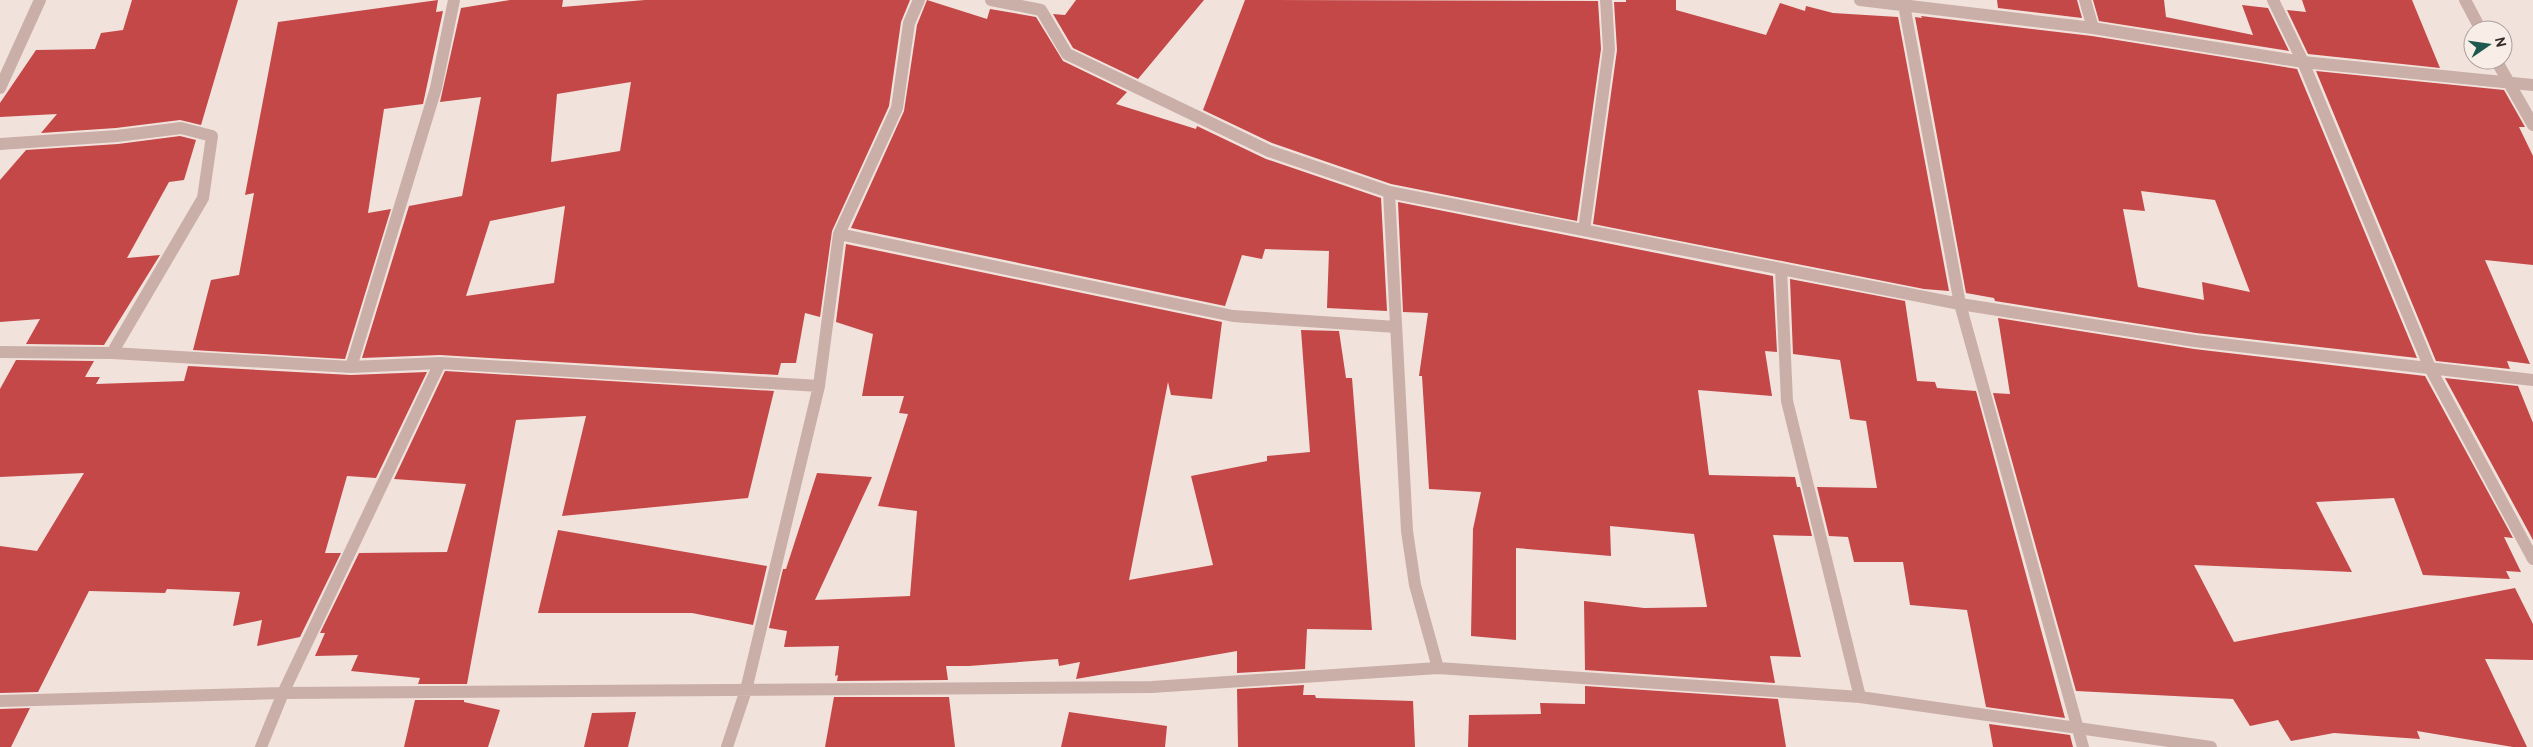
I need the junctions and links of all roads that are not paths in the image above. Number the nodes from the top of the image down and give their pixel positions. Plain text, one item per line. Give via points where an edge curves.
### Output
1 (40, 0) edge
2 (454, 0) edge
3 (919, 0) edge
4 (991, 0) edge
5 (1606, 0) edge
6 (1860, 0) edge
7 (2085, 0) edge
8 (2273, 0) edge
9 (2465, 0) edge
10 (1904, 5) junction
11 (2476, 20) edge
12 (2093, 28) junction
13 (2303, 62) junction
14 (2501, 70) edge
15 (2508, 82) junction
16 (2533, 85) edge
17 (0, 88) edge
18 (2533, 125) edge
19 (0, 144) edge
20 (1389, 192) junction
21 (1584, 230) junction
22 (840, 234) junction
23 (1781, 269) junction
24 (1960, 304) junction
25 (1396, 327) junction
26 (0, 352) edge
27 (112, 353) junction
28 (440, 363) junction
29 (351, 367) junction
30 (2430, 368) junction
31 (2533, 380) edge
32 (819, 386) junction
33 (2533, 559) edge
34 (1438, 668) junction
35 (746, 690) junction
36 (283, 693) junction
37 (1860, 697) junction
38 (0, 701) edge
39 (2078, 729) junction
40 (261, 747) edge
41 (727, 747) edge
42 (2083, 747) edge
43 (2211, 747) edge

1 - 17 street
2 - 29 street via 436,88
3 - 22 street via 909,23 897,108
4 - 20 street via 1041,10 1067,54 1269,151
5 - 21 street via 1609,50
6 - 10 street
7 - 12 street
8 - 13 street
9 - 11 street
10 - 12 street
10 - 24 street
12 - 13 street
13 - 15 street
13 - 30 street
14 - 15 street
15 - 16 street
15 - 18 street
19 - 27 street via 181,128 212,136 203,198
20 - 21 street
20 - 25 street
21 - 23 street
22 - 25 street via 1233,316
22 - 32 street
23 - 24 street
23 - 37 street via 1787,401
24 - 30 street via 2195,341
24 - 39 street
25 - 34 street via 1407,530 1415,585
26 - 27 street
27 - 29 street
28 - 29 street
28 - 32 street
28 - 36 street
30 - 31 street
30 - 33 street
32 - 35 street
34 - 35 street via 1152,687
34 - 37 street
35 - 36 street
35 - 41 street
36 - 38 street
36 - 40 street
37 - 39 street
39 - 42 street
39 - 43 street

